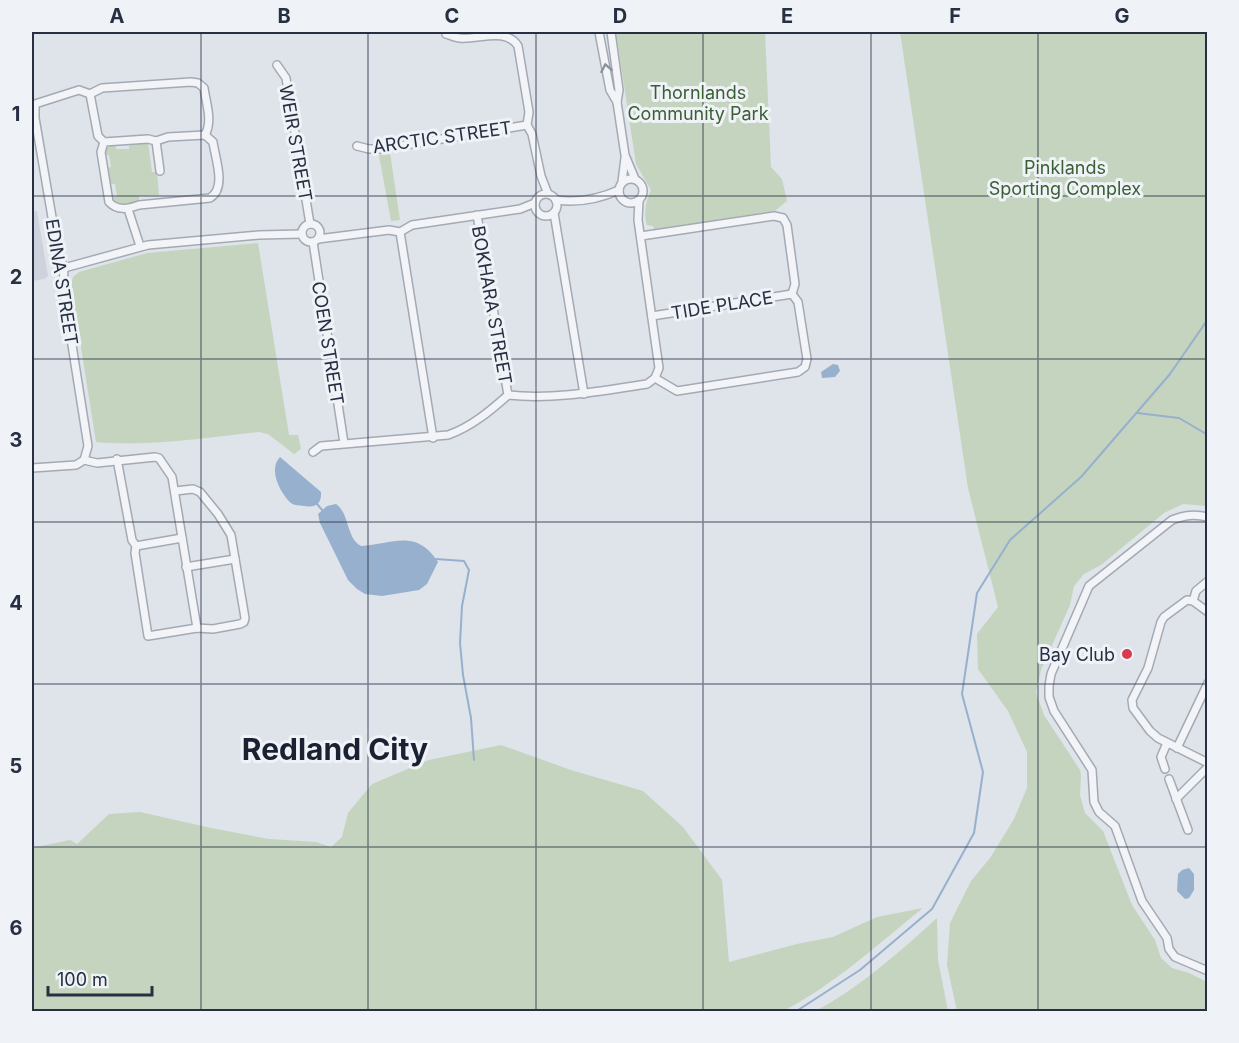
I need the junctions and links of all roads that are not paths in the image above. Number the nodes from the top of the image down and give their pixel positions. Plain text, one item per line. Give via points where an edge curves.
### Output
1 (599, 32) edge
2 (610, 32) edge
3 (446, 34) dead end
4 (277, 65) dead end
5 (90, 94) junction
6 (617, 102) junction
7 (527, 125) junction
8 (205, 135) junction
9 (156, 141) junction
10 (104, 142) junction
11 (357, 146) dead end
12 (625, 155) junction
13 (160, 171) dead end
14 (541, 176) junction
15 (635, 179) junction
16 (622, 182) junction
17 (619, 190) junction
18 (549, 194) junction
19 (540, 196) junction
20 (605, 196) junction
21 (622, 199) junction
22 (556, 200) junction
23 (639, 200) junction
24 (571, 202) junction
25 (535, 203) junction
26 (630, 203) junction
27 (128, 209) junction
28 (520, 209) junction
29 (556, 211) junction
30 (477, 215) junction
31 (543, 216) junction
32 (638, 220) junction
33 (310, 224) junction
34 (318, 227) junction
35 (558, 228) junction
36 (400, 232) junction
37 (302, 234) junction
38 (339, 235) junction
39 (641, 236) junction
40 (316, 240) junction
41 (140, 246) junction
42 (64, 268) junction
43 (792, 294) junction
44 (652, 316) junction
45 (655, 378) junction
46 (584, 394) junction
47 (508, 395) junction
48 (433, 438) junction
49 (344, 443) junction
50 (314, 452) dead end
51 (117, 459) junction
52 (84, 460) junction
53 (32, 468) edge
54 (175, 491) junction
55 (1208, 517) edge
56 (182, 538) junction
57 (136, 546) junction
58 (235, 559) junction
59 (186, 567) junction
60 (1208, 581) edge
61 (1193, 601) junction
62 (1208, 612) edge
63 (197, 628) junction
64 (1208, 683) edge
65 (1167, 743) junction
66 (1177, 748) junction
67 (1208, 765) edge
68 (1165, 769) dead end
69 (1169, 779) dead end
70 (1176, 799) junction
71 (1188, 830) dead end
72 (1208, 971) edge

6 -> 1 street via 610,90
2 - 6 street via 619,90
3 - 7 street via 459,38 507,36 514,40 529,112
4 - 33 street, WEIR STREET via 286,78
5 - 8 street via 102,88 198,83 204,88 210,121
5 - 10 street via 98,136
5 - 42 street, EDINA STREET via 79,90 35,104 58,252
6 - 12 street
7 - 11 street, ARCTIC STREET via 381,149
7 - 14 street
8 - 9 street
8 - 27 street via 213,142 220,186 217,194
9 - 10 street
9 - 13 street
10 - 27 street via 101,152 109,202
12 - 15 street
12 - 16 street
14 - 18 street
14 - 19 street
15 - 16 street
15 - 23 street via 643,190
16 - 17 street
17 - 20 street
17 - 21 street
18 - 19 street
18 - 22 street
19 - 25 street
20 - 21 street
20 - 24 street
21 - 26 street
22 - 24 street
22 - 29 street
23 - 26 street
23 - 32 street
24 - 29 street
25 - 28 street
25 - 31 street
26 - 32 street
27 - 41 street
28 - 30 street
28 - 31 street
29 - 31 street
29 - 35 street
30 - 36 street via 412,225
30 - 47 street, BOKHARA STREET
31 - 35 street
32 - 39 street
33 - 34 street
33 - 37 street
34 - 38 street
34 - 40 street
35 - 46 street
36 - 38 street
36 - 48 street
37 - 40 street via 304,239
37 - 41 street
38 - 40 street
39 - 43 street via 780,216 787,225 795,284
39 - 44 street
40 - 49 street, COEN STREET
41 - 42 street
42 - 52 street, EDINA STREET via 63,288 88,446
43 - 44 street, TIDE PLACE
43 - 45 street via 798,302 807,359 798,372 677,391
44 - 45 street via 659,368
45 - 46 street via 647,384
46 - 47 street
47 - 48 street via 461,430
48 - 49 street
49 - 50 street via 321,446
51 - 52 street via 97,463
51 - 54 street via 159,458 172,477
51 - 57 street
52 - 53 street via 76,465
54 - 56 street
54 - 58 street via 200,492 231,535
55 - 72 street via 1172,520 1089,586 1048,686 1054,711 1092,770 1094,802 1115,826 1142,900 1167,938 1169,949 1175,957
56 - 57 street
56 - 59 street
57 - 63 street via 148,636
58 - 59 street
58 - 63 street via 244,622 213,629
59 - 63 street
60 - 61 street via 1196,591
61 - 62 street
61 - 65 street via 1187,600 1164,617 1148,668 1132,700 1133,708 1150,731
64 - 66 street
65 - 66 street
65 - 68 street via 1161,757
66 - 67 street
67 - 70 street
69 - 70 street
70 - 71 street

